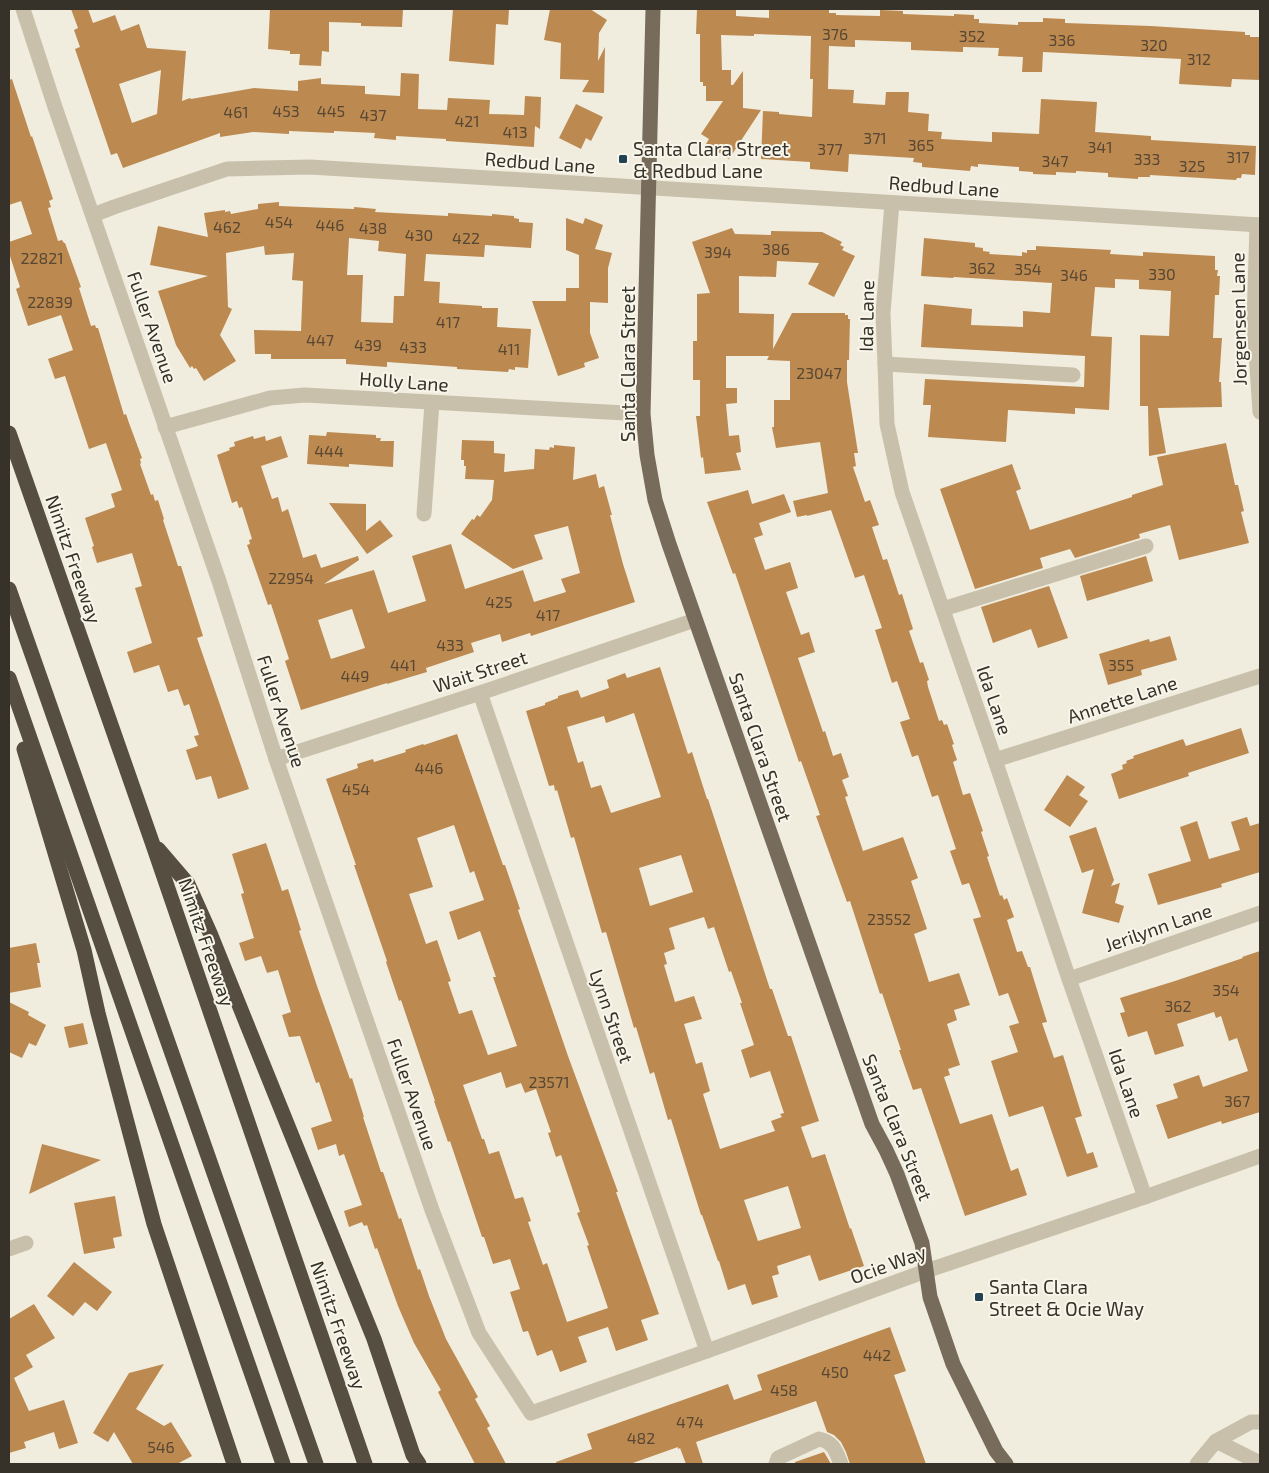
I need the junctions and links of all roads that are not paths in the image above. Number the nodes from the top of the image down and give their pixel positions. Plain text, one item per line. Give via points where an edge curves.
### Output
1 (23, 9) edge
2 (653, 9) edge
3 (649, 188) junction
4 (892, 203) junction
5 (93, 215) junction
6 (1259, 225) edge
7 (885, 364) junction
8 (1073, 375) dead end
9 (432, 403) junction
10 (1260, 412) edge
11 (643, 414) junction
12 (166, 427) junction
13 (9, 433) edge
14 (424, 514) dead end
15 (1146, 546) dead end
16 (9, 589) edge
17 (943, 609) junction
18 (695, 620) junction
19 (1260, 676) edge
20 (9, 678) edge
21 (480, 693) junction
22 (9, 700) edge
23 (276, 759) junction
24 (995, 760) junction
25 (152, 842) junction
26 (1260, 913) edge
27 (1069, 978) junction
28 (1260, 1156) edge
29 (1146, 1197) junction
30 (26, 1243) dead end
31 (9, 1249) edge
32 (926, 1271) junction
33 (707, 1351) junction
34 (531, 1413) joint
35 (1260, 1422) edge
36 (1216, 1441) junction
37 (416, 1461) edge
38 (234, 1464) edge
39 (283, 1464) edge
40 (316, 1464) edge
41 (365, 1464) edge
42 (776, 1464) edge
43 (841, 1464) edge
44 (1006, 1464) edge
45 (1198, 1464) edge
46 (1260, 1464) edge

1 - 5 street, Fuller Avenue
2 - 3 main road, Santa Clara Street
3 - 4 street, Redbud Lane
3 - 5 street, Redbud Lane via 310,167 227,169
3 - 11 main road, Santa Clara Street
4 - 6 street, Redbud Lane
4 - 7 street, Ida Lane via 884,313
5 - 12 street, Fuller Avenue
6 - 10 street, Jorgensen Lane via 1254,323
7 - 8 street
7 - 17 street, Ida Lane via 887,424 902,492
9 - 11 street, Holly Lane
9 - 12 street, Holly Lane via 305,395 270,398
9 - 14 street
11 - 18 main road, Santa Clara Street via 655,500
12 - 23 street, Fuller Avenue via 220,581
13 - 25 highway, Nimitz Freeway
15 - 17 street
16 - 40 highway
17 - 24 street, Ida Lane
18 - 21 street, Wait Street
18 - 32 main road, Santa Clara Street via 872,1124 897,1174 922,1243
19 - 24 street, Annette Lane
20 - 39 highway
21 - 23 street, Wait Street
21 - 33 street, Lynn Street
22 - 38 highway via 84,950 154,1224
23 - 34 street, Fuller Avenue via 432,1210 479,1333
24 - 27 street, Ida Lane
25 - 37 highway via 188,884 210,933 374,1339
25 - 41 highway, Nimitz Freeway
26 - 27 street, Jerilynn Lane
27 - 29 street, Ida Lane
28 - 29 street, Ocie Way
29 - 32 street, Ocie Way
30 - 31 street
32 - 33 street, Ocie Way
32 - 44 main road, Santa Clara Street via 930,1297 954,1364 996,1451
33 - 34 street, Ocie Way
35 - 36 street via 1251,1422
36 - 45 street
36 - 46 street
42 - 43 street via 778,1458 819,1439 833,1446

